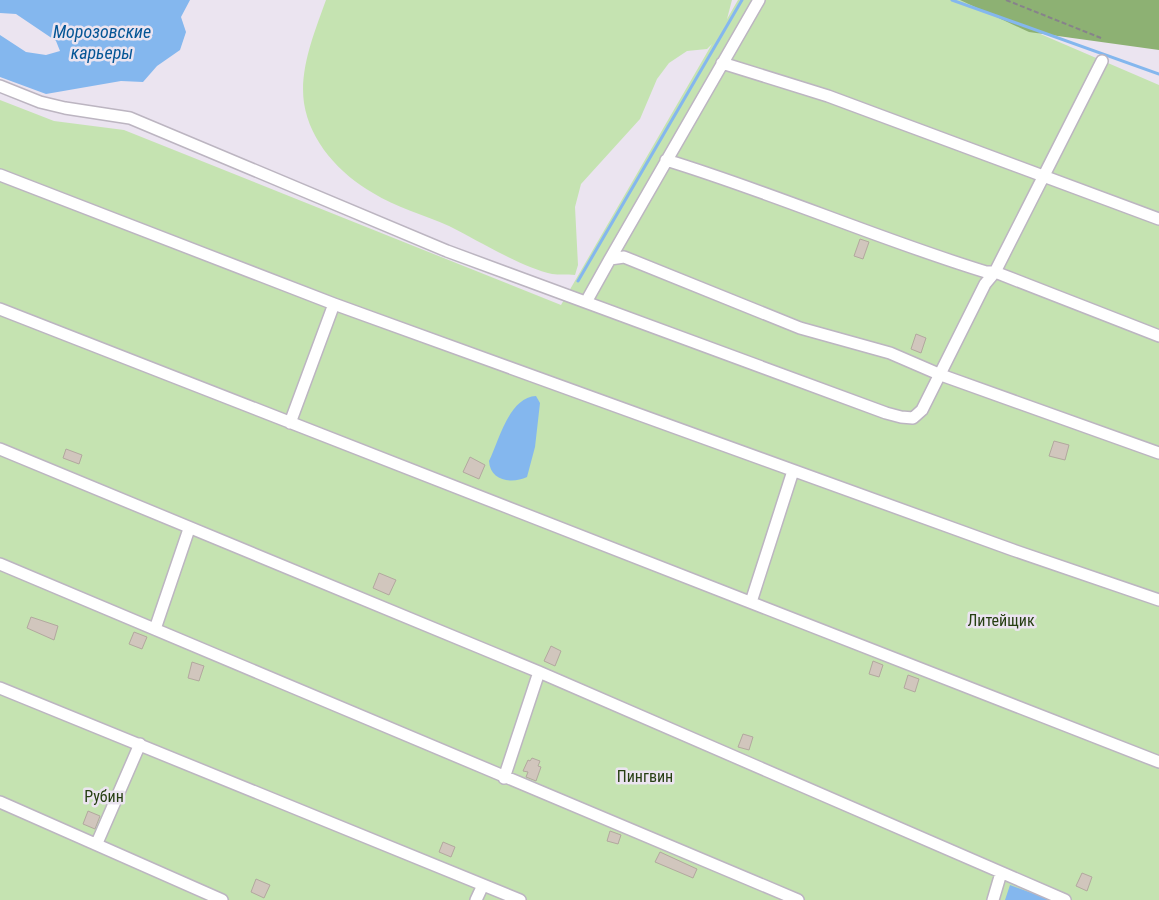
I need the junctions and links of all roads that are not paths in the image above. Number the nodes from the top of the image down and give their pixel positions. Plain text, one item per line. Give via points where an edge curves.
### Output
1 (759, 0) edge
2 (1102, 62) dead end
3 (722, 63) junction
4 (0, 86) edge
5 (666, 160) junction
6 (0, 175) edge
7 (1043, 177) junction
8 (1159, 219) edge
9 (610, 259) junction
10 (995, 272) junction
11 (586, 302) junction
12 (334, 304) junction
13 (0, 309) edge
14 (1159, 336) edge
15 (940, 375) junction
16 (290, 423) junction
17 (0, 449) edge
18 (1159, 453) edge
19 (793, 471) junction
20 (189, 529) junction
21 (0, 564) edge
22 (1159, 600) edge
23 (751, 602) junction
24 (155, 629) junction
25 (539, 672) junction
26 (0, 688) edge
27 (140, 744) junction
28 (1159, 762) edge
29 (504, 778) junction
30 (0, 802) edge
31 (97, 843) junction
32 (1000, 873) junction
33 (483, 885) junction
34 (222, 900) edge
35 (476, 900) edge
36 (520, 900) edge
37 (798, 900) edge
38 (993, 900) edge
39 (1065, 900) edge

1 - 3 street
2 - 7 street
3 - 5 street
3 - 7 street via 828,96
4 - 11 street via 40,102 130,118 446,251
5 - 9 street
5 - 10 street via 729,179 924,253
6 - 12 street
7 - 8 street
7 - 10 street
9 - 11 street
9 - 15 street via 624,257 800,328 890,353
10 - 14 street
10 - 15 street via 985,284
11 - 15 street via 901,417 913,418 922,410
12 - 16 street
12 - 19 street
13 - 16 street
15 - 18 street
16 - 23 street
17 - 20 street
19 - 22 street
19 - 23 street
20 - 24 street
20 - 25 street
21 - 24 street
23 - 28 street
24 - 29 street
25 - 29 street
25 - 32 street
26 - 27 street
27 - 31 street
27 - 33 street
29 - 37 street
30 - 31 street
31 - 34 street
32 - 38 street
32 - 39 street
33 - 35 street
33 - 36 street

